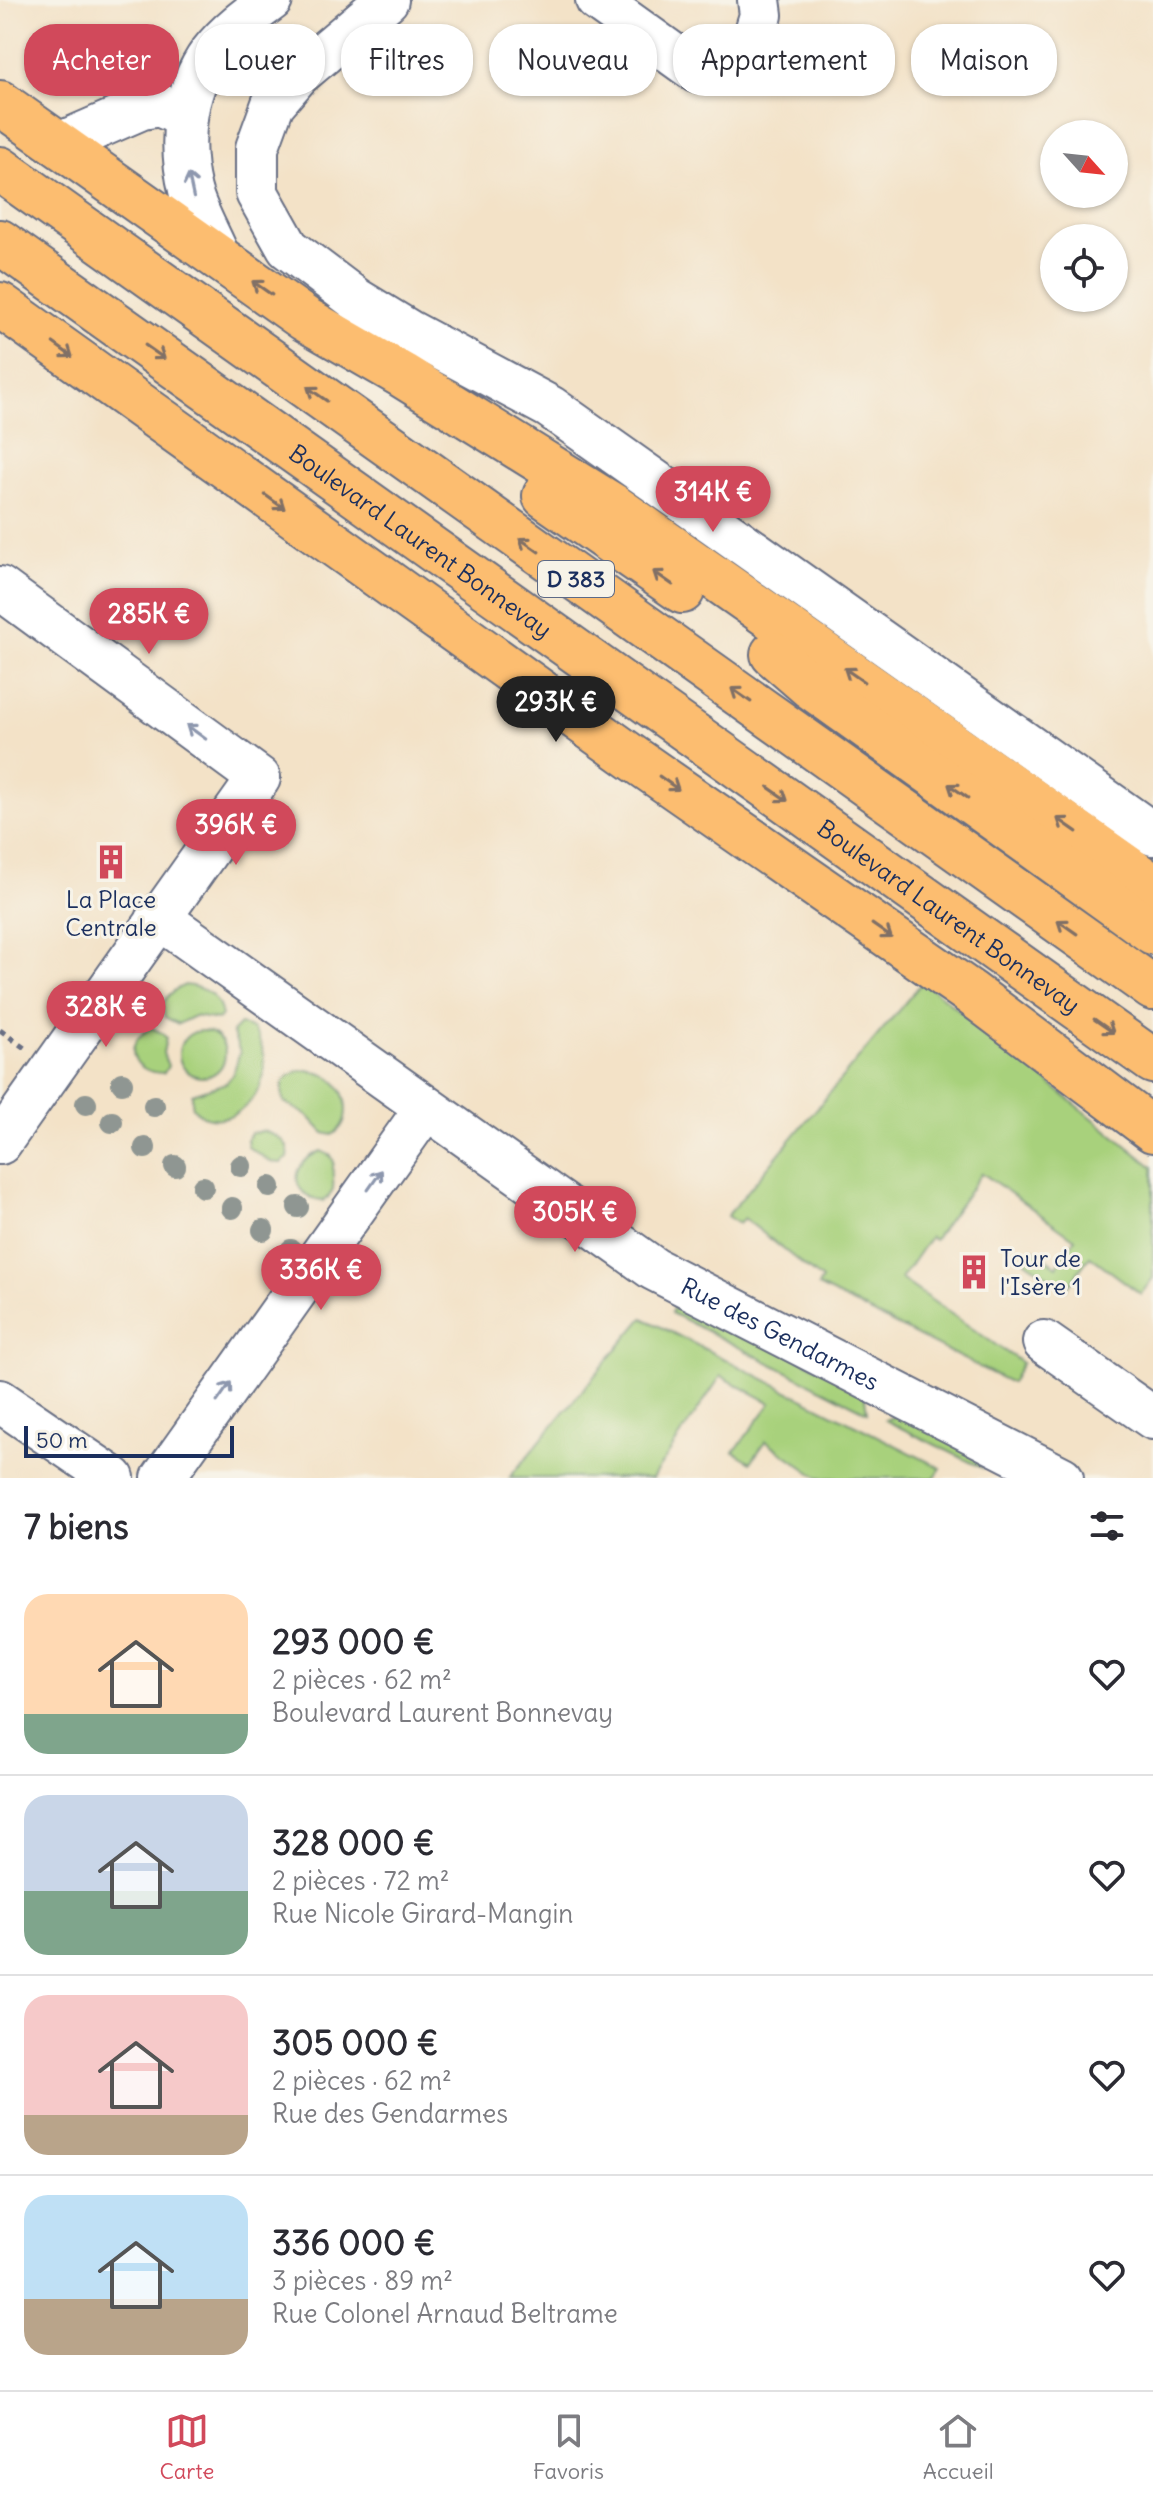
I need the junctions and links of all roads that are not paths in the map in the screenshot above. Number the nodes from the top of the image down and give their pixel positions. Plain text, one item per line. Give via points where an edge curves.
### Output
1 (271, 0) edge
2 (387, 0) edge
3 (597, 0) edge
4 (759, 0) edge
5 (0, 103) edge
6 (186, 117) junction
7 (59, 144) junction
8 (0, 169) edge
9 (0, 242) edge
10 (219, 258) junction
11 (0, 305) edge
12 (305, 319) junction
13 (0, 588) edge
14 (1153, 834) edge
15 (1153, 886) edge
16 (158, 917) junction
17 (1153, 932) edge
18 (1153, 988) edge
19 (1153, 1061) edge
20 (426, 1108) junction
21 (1145, 1122) edge
22 (0, 1143) edge
23 (1044, 1342) dead end
24 (0, 1401) edge
25 (1153, 1418) edge
26 (113, 1478) edge
27 (163, 1478) edge
28 (1062, 1478) edge

1 - 6 street via 233,28 210,54 193,85
2 - 14 street via 298,75 273,104 257,148 257,193 288,248 357,300 550,407
3 - 4 street via 696,71 726,69 751,49 761,15
5 - 7 main road
6 - 7 street via 159,105 142,108
10 -> 6 street via 190,191
7 - 10 main road
18 -> 8 main road, D 383
9 -> 19 main road, Boulevard Laurent Bonnevay / D 383
12 -> 10 main road
11 -> 21 main road
15 -> 12 main road via 613,506
17 -> 12 main road via 773,654 394,391
16 -> 13 street via 259,778
16 - 20 street, Rue des Gendarmes
16 - 22 street
27 -> 20 street
20 - 28 street, Rue des Gendarmes via 654,1269
23 - 25 street
24 - 26 street

